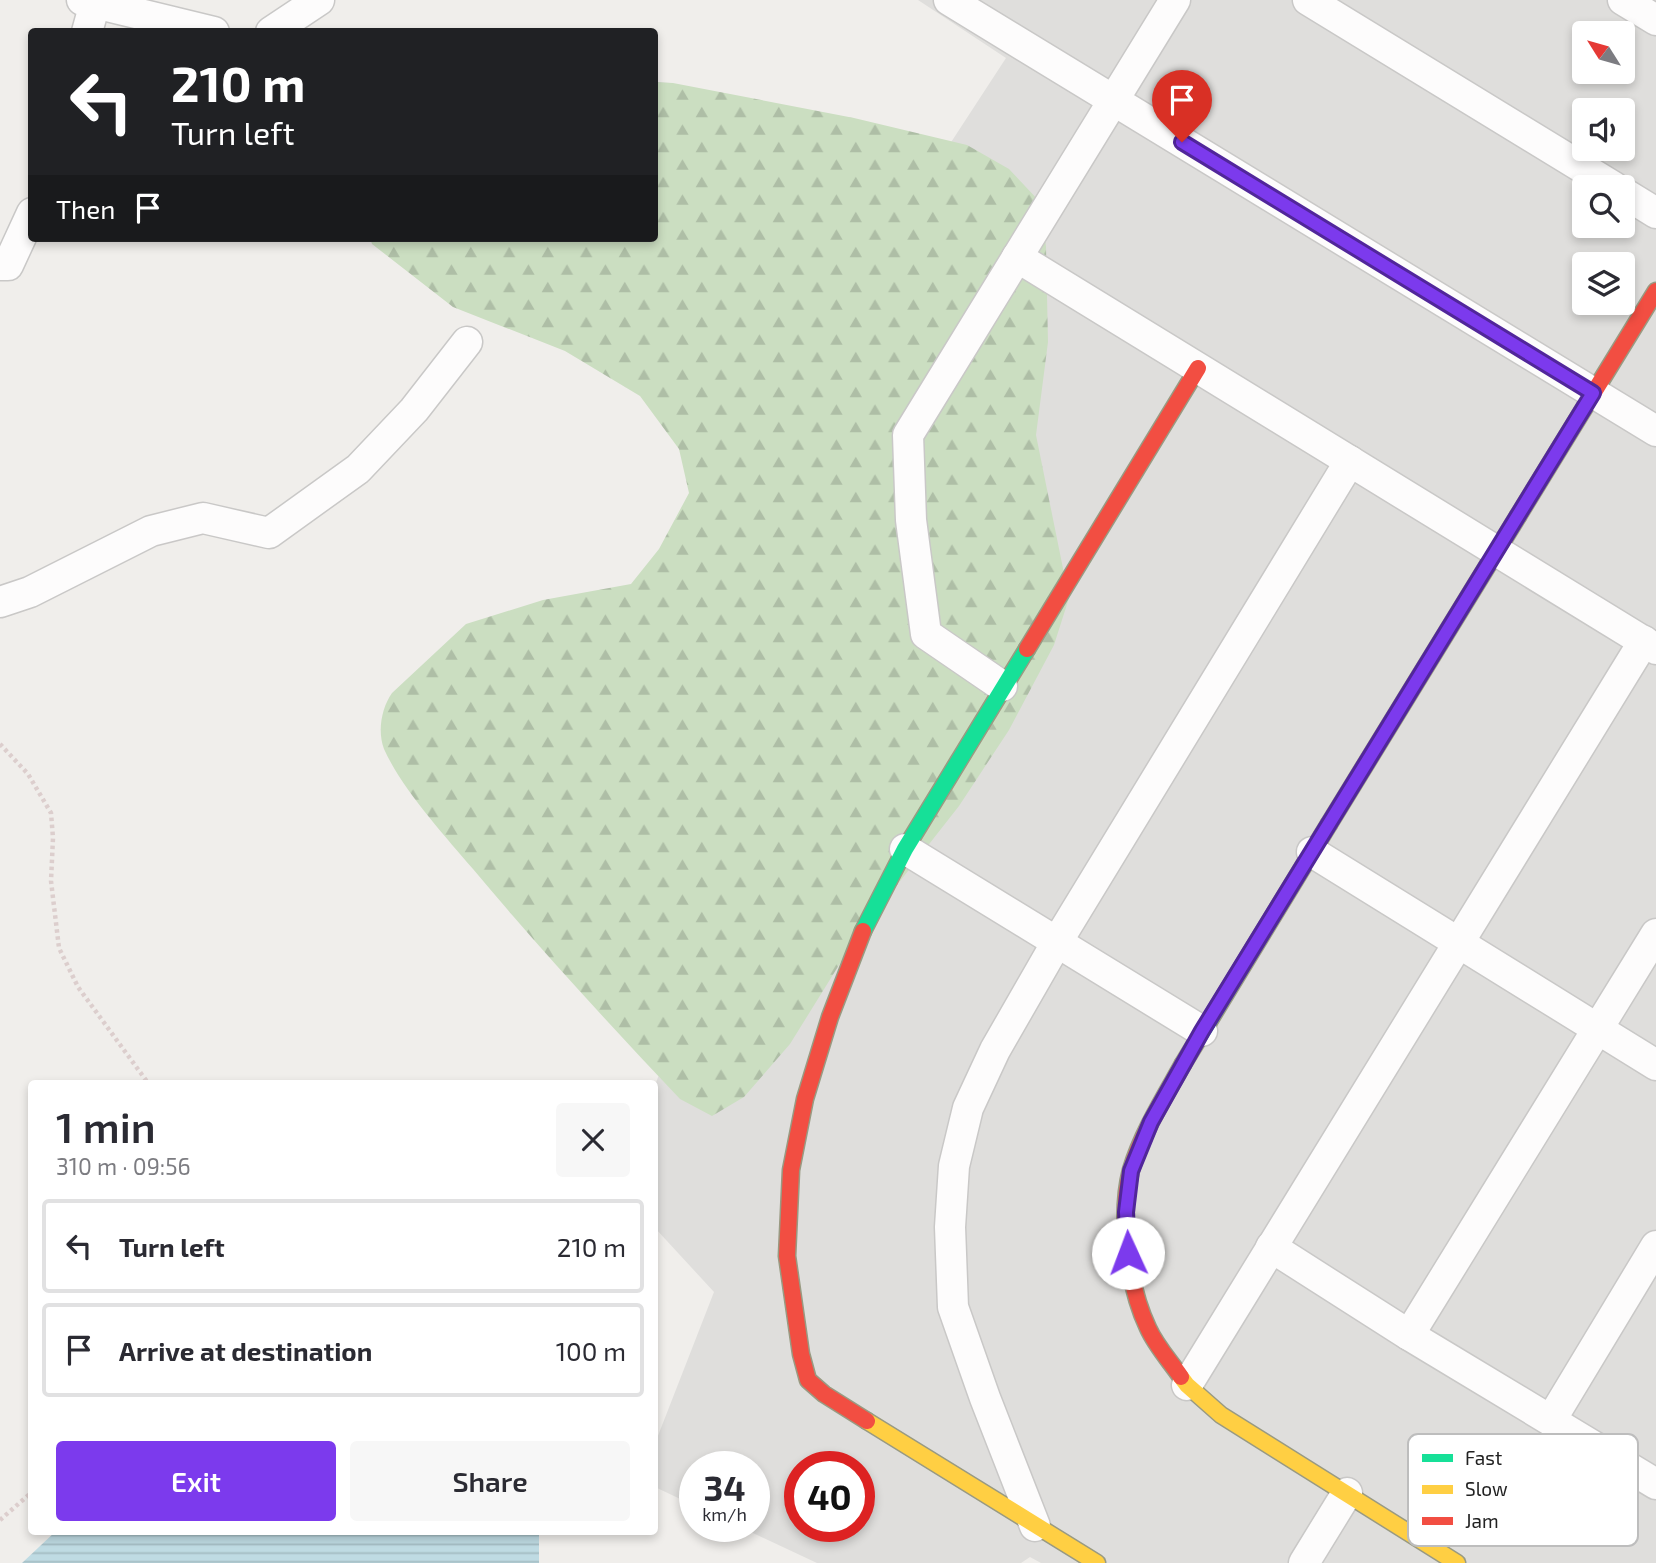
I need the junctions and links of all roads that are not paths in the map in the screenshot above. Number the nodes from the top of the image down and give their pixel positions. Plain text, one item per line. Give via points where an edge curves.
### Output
1 (319, 0) edge
2 (949, 0) edge
3 (1175, 0) edge
4 (1308, 0) edge
5 (1623, 0) edge
6 (88, 1) edge
7 (1656, 20) edge
8 (87, 28) edge
9 (198, 28) edge
10 (277, 28) edge
11 (1114, 100) junction
12 (1594, 175) edge
13 (1635, 200) edge
14 (1656, 213) edge
15 (28, 221) edge
16 (1017, 257) junction
17 (0, 265) edge
18 (1656, 291) edge
19 (467, 342) dead end
20 (1198, 368) junction
21 (1593, 393) junction
22 (1656, 431) edge
23 (1350, 461) junction
24 (1497, 551) junction
25 (0, 602) edge
26 (1650, 645) edge
27 (1002, 686) junction
28 (905, 849) junction
29 (1312, 852) junction
30 (1656, 934) edge
31 (1057, 942) junction
32 (1459, 942) junction
33 (1598, 1029) junction
34 (1202, 1031) junction
35 (1656, 1065) edge
36 (1656, 1246) edge
37 (1271, 1247) junction
38 (1409, 1335) junction
39 (1186, 1385) junction
40 (1550, 1420) junction
41 (1573, 1434) edge
42 (1638, 1473) edge
43 (1656, 1484) edge
44 (1347, 1493) junction
45 (1035, 1526) junction
46 (1408, 1531) edge
47 (1431, 1546) edge
48 (1097, 1563) edge
49 (1304, 1563) edge
50 (1458, 1563) edge

1 - 10 street
2 - 11 street
3 - 11 street
4 - 12 street
5 - 7 street
6 - 8 street
6 - 9 street
11 - 16 street
11 - 21 street
13 - 14 street
15 - 17 street via 8,265
16 - 20 street
16 - 27 street via 908,435 911,520 926,634
18 - 21 street
19 - 25 street via 414,410 358,469 269,533 203,518 151,531 30,592
20 - 23 street
20 - 27 street
21 - 22 street
21 - 24 street
23 - 24 street
23 - 31 street
24 - 26 street
24 - 29 street
26 - 32 street
27 - 28 street
28 - 31 street
28 - 45 street via 862,933 805,1099 791,1170 786,1255 801,1354 808,1380 824,1394
29 - 32 street
29 - 34 street
30 - 33 street
31 - 34 street
31 - 45 street via 995,1050 968,1108 954,1167 950,1227 953,1307
32 - 33 street
32 - 37 street
33 - 35 street
33 - 38 street
34 - 39 street via 1151,1122 1131,1171 1126,1212 1136,1300 1149,1331
36 - 40 street
37 - 38 street
37 - 39 street
38 - 40 street
39 - 44 street via 1222,1415
40 - 41 street
42 - 43 street
44 - 46 street
44 - 49 street
45 - 48 street
47 - 50 street

